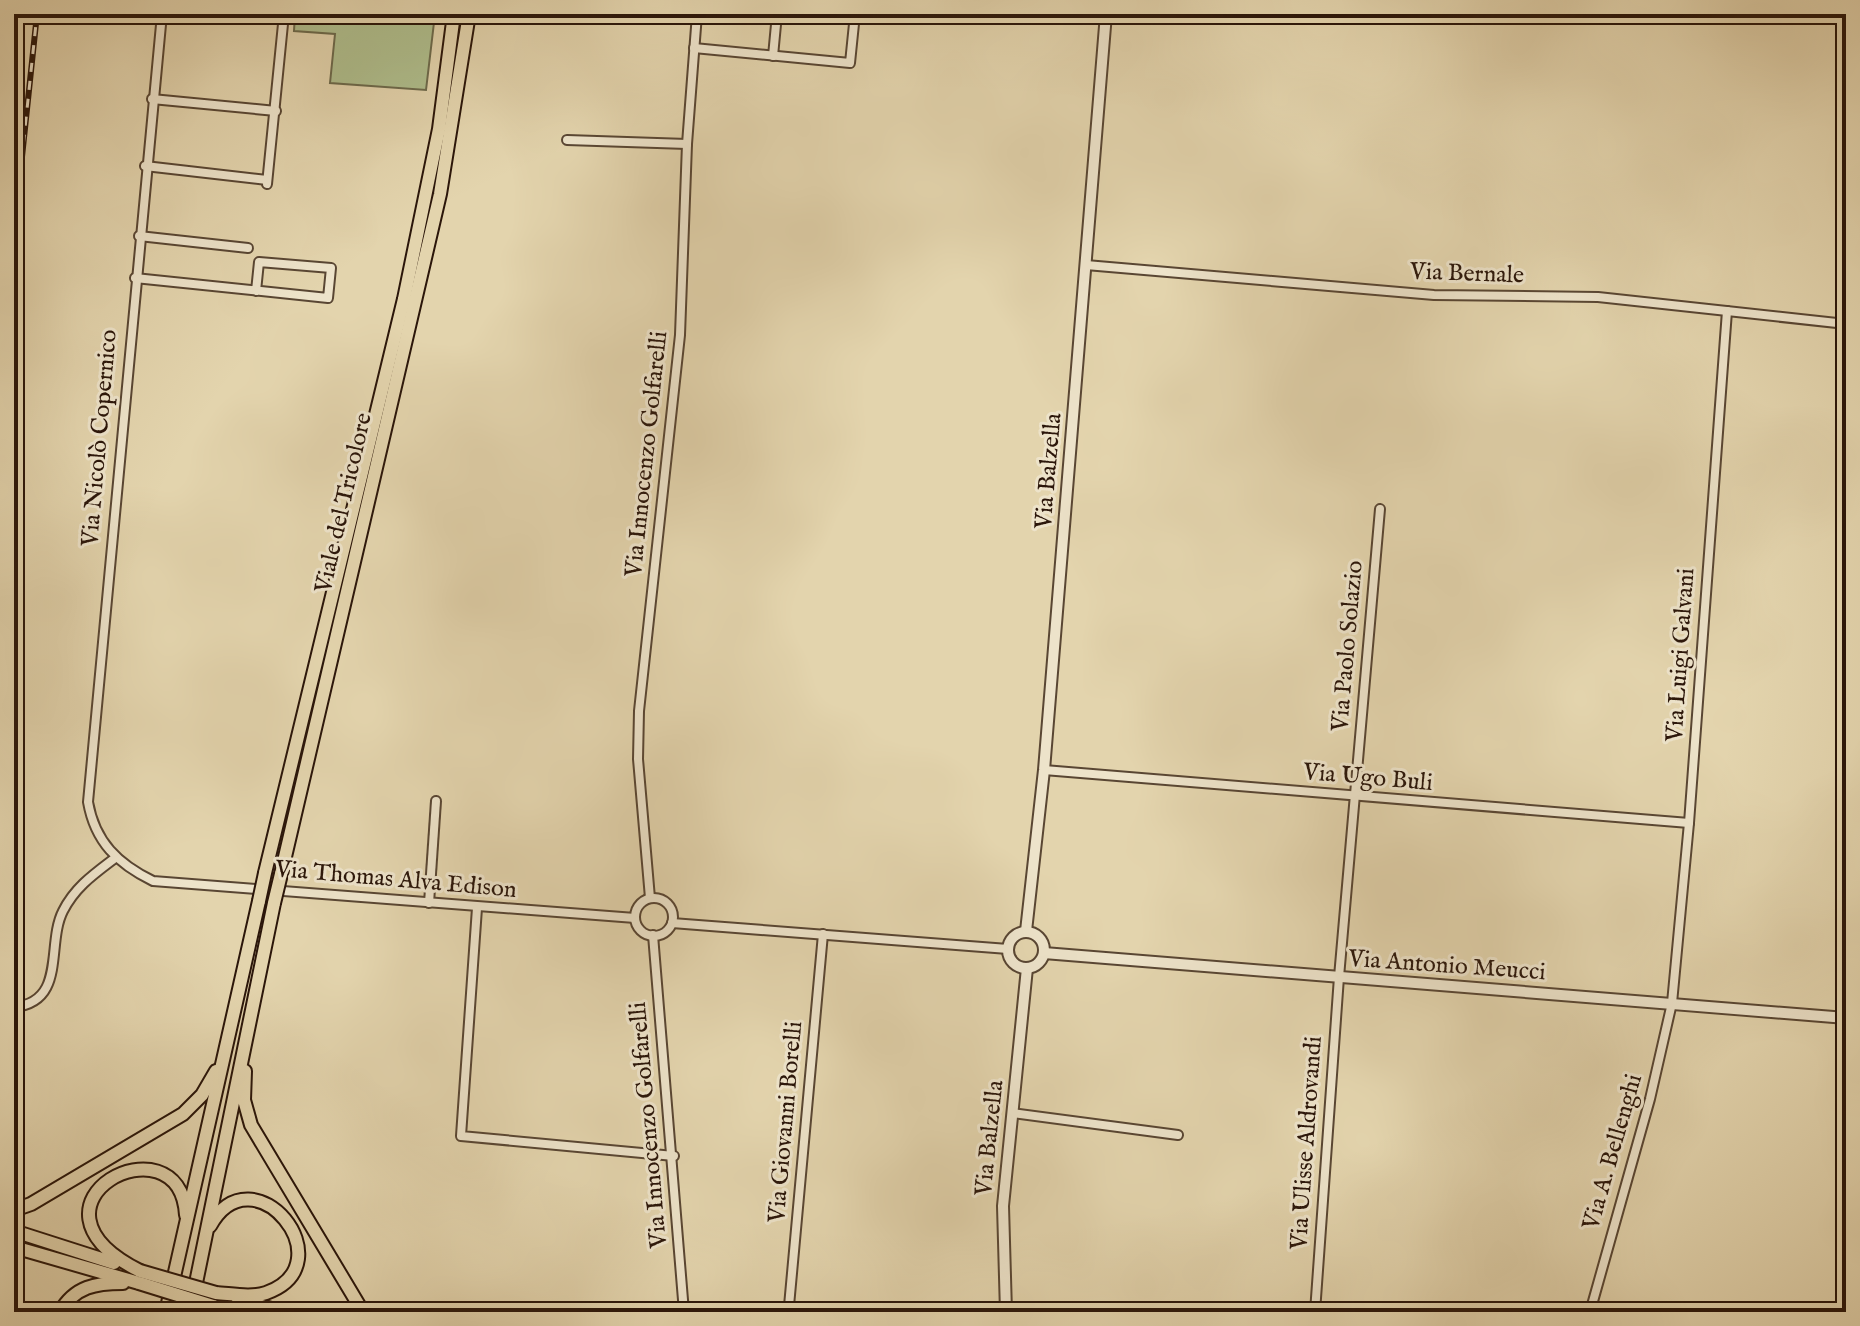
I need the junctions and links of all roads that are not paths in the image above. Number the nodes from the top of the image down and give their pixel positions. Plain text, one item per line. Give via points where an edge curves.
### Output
1 (162, 14) edge
2 (284, 14) edge
3 (454, 14) edge
4 (469, 14) edge
5 (697, 14) edge
6 (777, 14) edge
7 (855, 14) edge
8 (1106, 14) edge
9 (694, 48) junction
10 (773, 56) junction
11 (152, 99) junction
12 (276, 111) junction
13 (567, 140) dead end
14 (687, 144) junction
15 (145, 166) junction
16 (139, 236) junction
17 (248, 248) dead end
18 (1086, 265) junction
19 (135, 278) junction
20 (256, 291) junction
21 (1727, 311) junction
22 (1846, 324) edge
23 (360, 501) junction
24 (1380, 509) dead end
25 (356, 525) junction
26 (1044, 770) junction
27 (1354, 797) junction
28 (436, 801) dead end
29 (1689, 823) junction
30 (115, 858) junction
31 (153, 881) joint
32 (650, 898) junction
33 (429, 903) junction
34 (477, 908) junction
35 (635, 918) junction
36 (672, 923) junction
37 (1026, 931) junction
38 (823, 934) junction
39 (653, 935) junction
40 (1008, 949) junction
41 (1044, 953) junction
42 (1027, 968) junction
43 (1339, 977) junction
44 (239, 999) junction
45 (254, 1001) junction
46 (1672, 1003) junction
47 (14, 1007) edge
48 (1846, 1018) edge
49 (1012, 1113) junction
50 (1178, 1135) dead end
51 (674, 1156) junction
52 (14, 1210) edge
53 (186, 1226) junction
54 (14, 1231) edge
55 (206, 1232) junction
56 (14, 1247) edge
57 (140, 1277) junction
58 (214, 1299) junction
59 (60, 1312) edge
60 (166, 1312) edge
61 (190, 1312) edge
62 (227, 1312) edge
63 (235, 1312) edge
64 (281, 1312) edge
65 (363, 1312) edge
66 (684, 1312) edge
67 (784, 1312) edge
68 (1006, 1312) edge
69 (1315, 1312) edge
70 (1590, 1312) edge

1 - 11 street, Via Nicolò Copernico
2 - 12 street
3 - 23 highway, Viale del Tricolore via 439,129
4 - 23 highway, Viale del Tricolore via 440,194
5 - 9 street, Via Innocenzo Golfarelli
6 - 10 street
7 - 10 street via 850,63
8 - 18 street, Via Balzella
9 - 10 street
9 - 14 street, Via Innocenzo Golfarelli
11 - 12 street
11 - 15 street, Via Nicolò Copernico
12 - 15 street via 267,182
13 - 14 street
14 - 32 street, Via Innocenzo Golfarelli via 680,335 639,711
15 - 16 street, Via Nicolò Copernico
16 - 17 street
16 - 19 street, Via Nicolò Copernico
18 - 21 street, Via Bernale via 1344,289 1598,297
18 - 26 street, Via Balzella
19 - 20 street
19 - 30 street, Via Nicolò Copernico via 88,802 99,837
20 - 20 street via 259,262 331,268 328,298
21 - 22 street, Via Bernale
21 - 29 street, Via Luigi Galvani
23 - 25 highway, Viale del Tricolore
24 - 27 street, Via Paolo Solazio
25 - 44 highway, Viale del Tricolore, bridge via 265,873
25 - 45 highway, Viale del Tricolore, bridge
26 - 27 street, Via Ugo Buli
26 - 37 street, Via Balzella
27 - 29 street, Via Ugo Buli
27 - 43 street, Via Paolo Solazio
28 - 33 street
29 - 46 street, Via Luigi Galvani
30 - 31 street, Via Nicolò Copernico
30 - 47 street via 80,885 61,914 45,992 30,1004
31 - 33 street, Via Thomas Alva Edison
32 - 35 street via 641,903
32 - 36 street via 666,902
33 - 34 street, Via Thomas Alva Edison
34 - 35 street, Via Thomas Alva Edison
34 - 51 street via 461,1136
35 - 39 street via 643,932
36 - 38 street
36 - 39 street
37 - 40 street via 1012,939
37 - 41 street via 1040,938
38 - 40 street
38 - 67 street, Via Giovanni Borelli via 789,1306
39 - 51 street, Via Innocenzo Golfarelli
40 - 42 street via 1011,960
41 - 42 street via 1038,964
41 - 43 street, Via Antonio Meucci
42 - 49 street, Via Balzella
43 - 46 street, Via Antonio Meucci
43 - 69 street, Via Ulisse Aldrovandi
44 - 52 highway via 216,1073 183,1114
44 - 53 highway
45 - 55 highway
45 - 65 highway via 243,1088 247,1113
46 - 48 street, Via Antonio Meucci
46 - 70 street, Via A. Bellenghi
49 - 50 street
49 - 68 street, Via Balzella via 1003,1206
51 - 66 street, Via Innocenzo Golfarelli
53 - 57 highway via 181,1194 165,1177 143,1169 112,1176 93,1201 93,1233 113,1258
53 - 60 highway
54 - 57 highway
55 - 58 highway via 226,1208 257,1201 285,1215 298,1244 290,1274 279,1286
55 - 61 highway
56 - 57 highway
57 - 58 highway, bridge
57 - 59 highway via 88,1286 67,1300
58 - 62 highway
58 - 63 highway
58 - 64 highway

